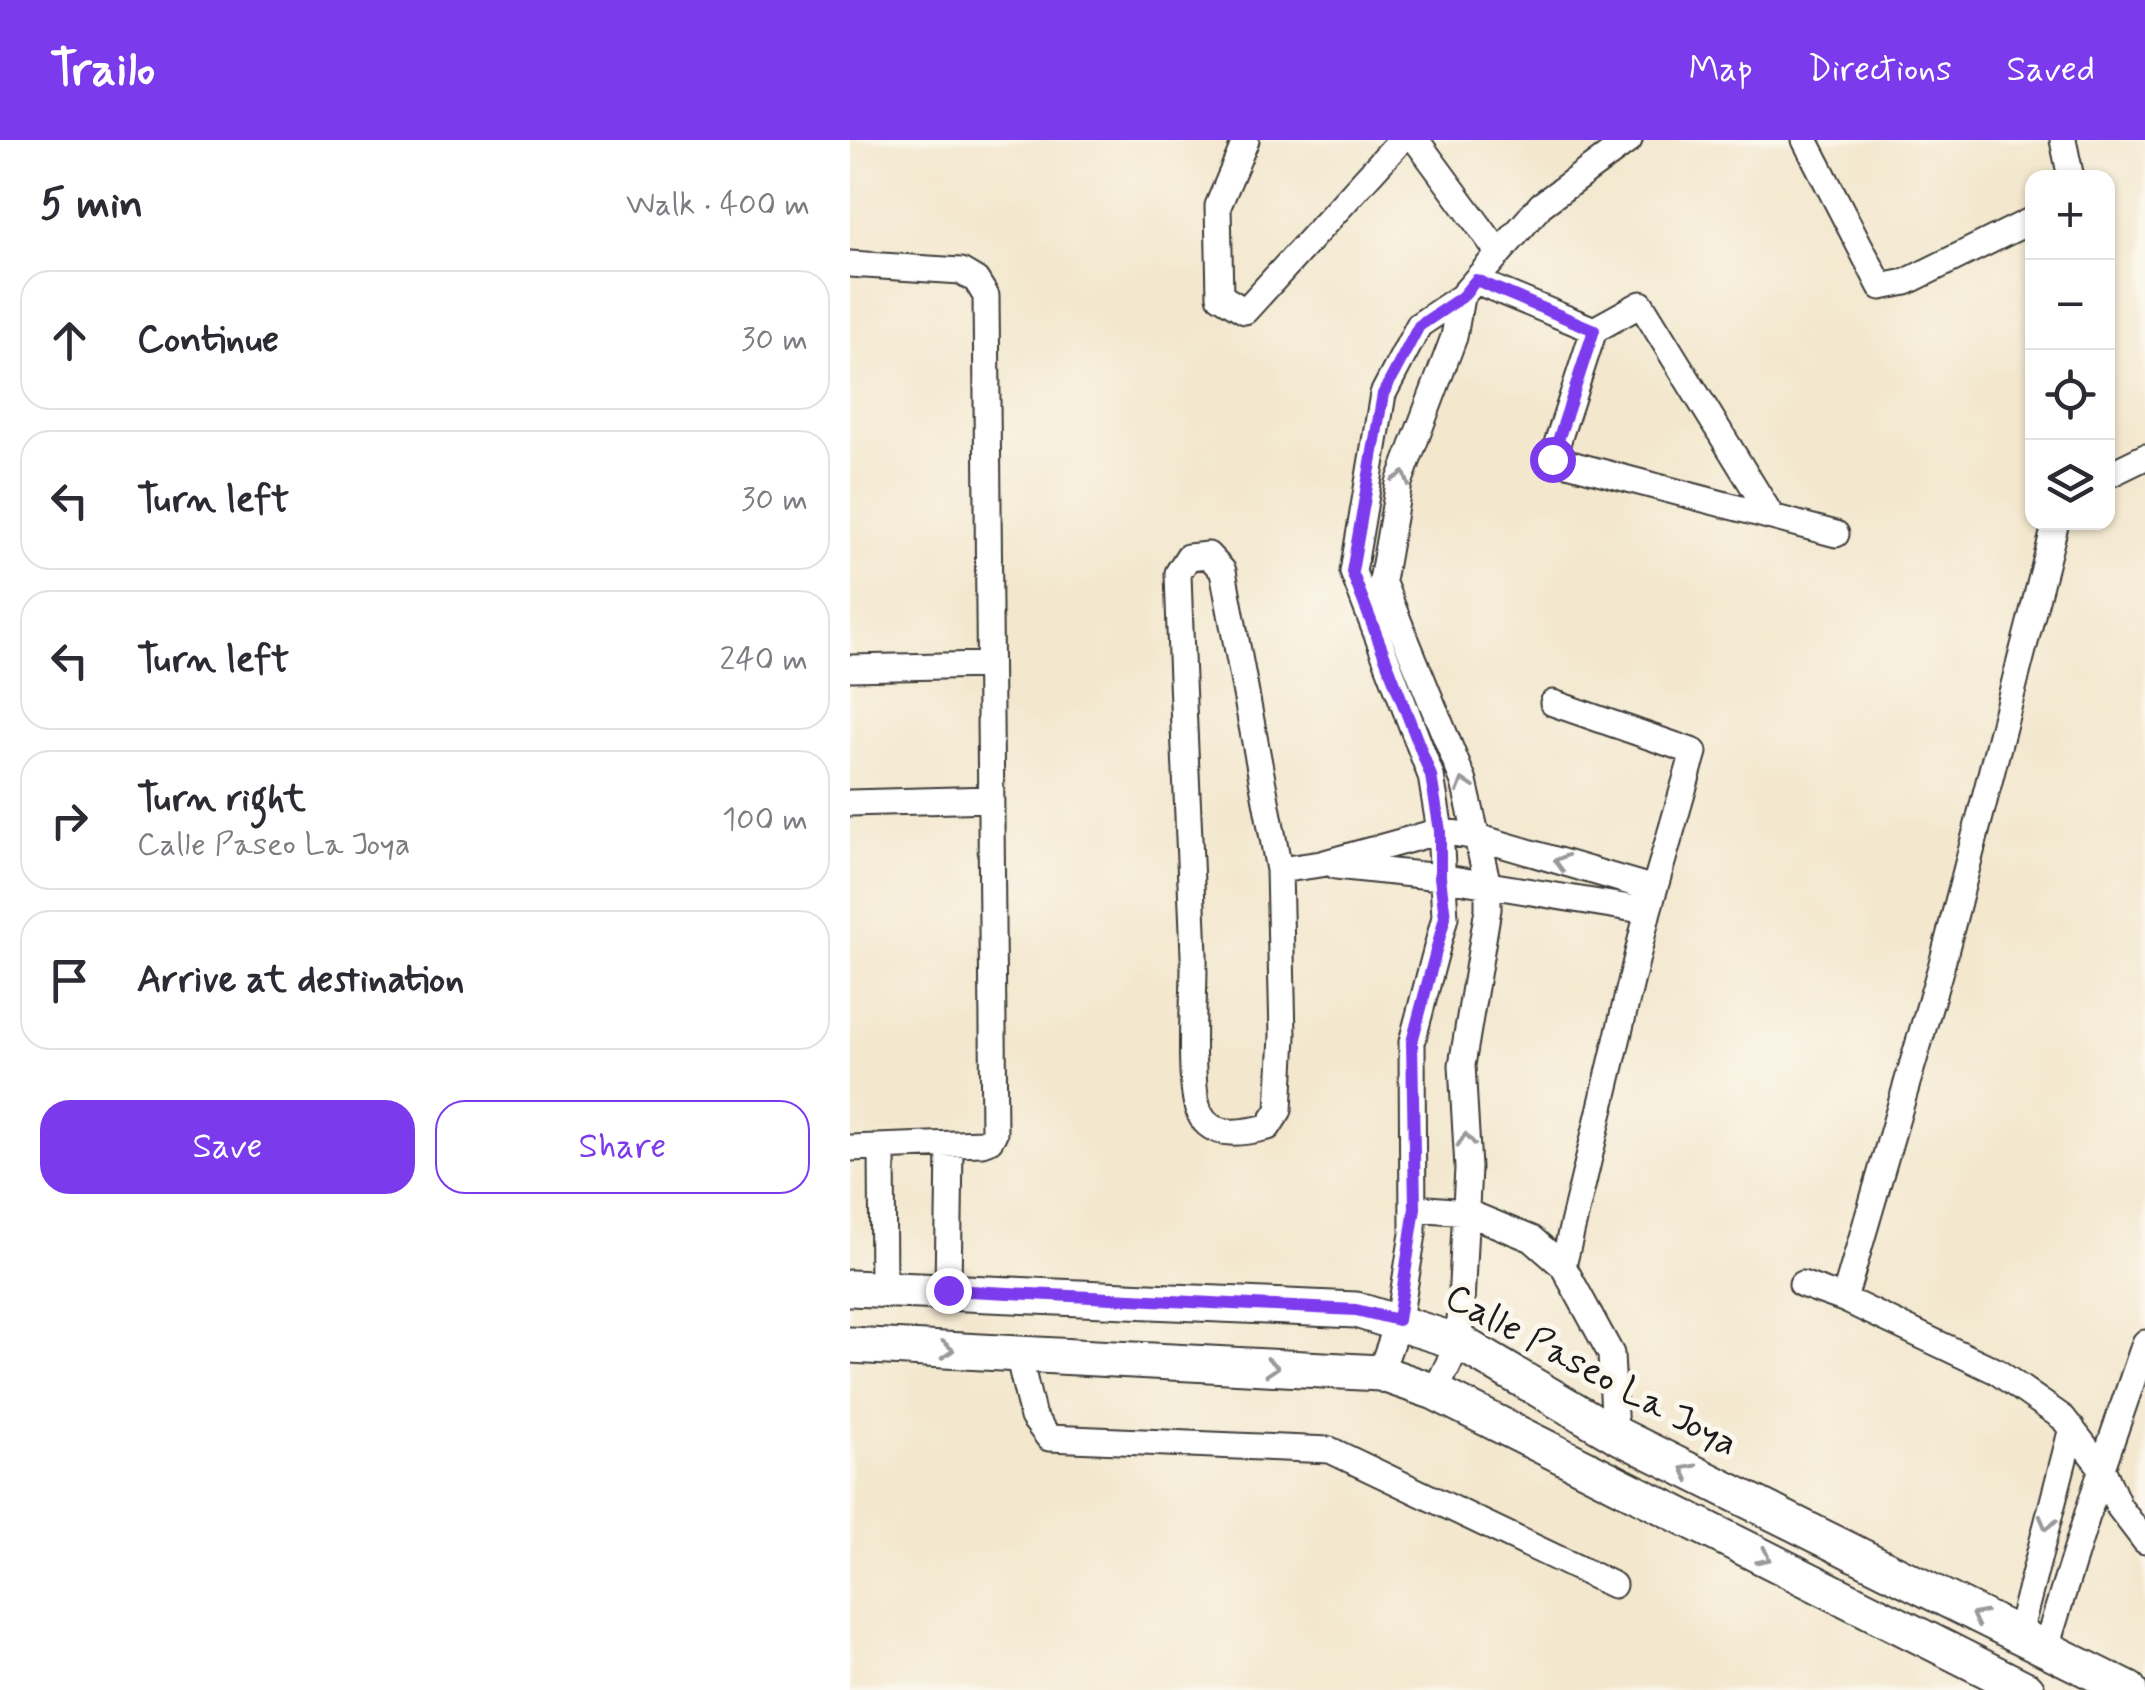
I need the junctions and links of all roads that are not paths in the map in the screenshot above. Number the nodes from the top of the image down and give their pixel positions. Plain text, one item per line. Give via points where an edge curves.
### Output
1 (1246, 140) edge
2 (1402, 140) edge
3 (1416, 140) edge
4 (1630, 140) edge
5 (1805, 140) edge
6 (2062, 140) edge
7 (2068, 170) edge
8 (2025, 223) edge
9 (1499, 253) junction
10 (850, 264) edge
11 (1468, 289) junction
12 (1594, 330) junction
13 (2145, 457) edge
14 (2115, 472) edge
15 (1772, 517) junction
16 (2054, 530) edge
17 (1836, 534) dead end
18 (1352, 572) junction
19 (1382, 582) junction
20 (989, 665) junction
21 (850, 668) edge
22 (1553, 703) dead end
23 (991, 799) junction
24 (850, 803) edge
25 (1440, 831) junction
26 (1476, 837) junction
27 (1321, 864) junction
28 (1279, 870) junction
29 (1440, 877) junction
30 (1488, 885) junction
31 (1651, 900) junction
32 (950, 1146) junction
33 (850, 1148) edge
34 (882, 1148) junction
35 (1415, 1208) junction
36 (1466, 1212) junction
37 (1563, 1266) junction
38 (1802, 1284) dead end
39 (866, 1289) edge
40 (948, 1290) junction
41 (1844, 1299) junction
42 (1398, 1320) junction
43 (1459, 1342) junction
44 (2145, 1344) edge
45 (850, 1345) edge
46 (1018, 1354) junction
47 (1380, 1373) junction
48 (1435, 1392) junction
49 (2072, 1428) junction
50 (1616, 1434) junction
51 (2102, 1468) junction
52 (2145, 1541) edge
53 (1613, 1585) dead end
54 (2032, 1642) junction
55 (2027, 1690) edge
56 (2129, 1690) edge

1 - 2 street via 1218,206 1220,296 1246,311
3 - 9 street
4 - 9 street via 1541,205
5 - 8 street via 1880,287 1906,282
6 - 7 street
9 - 11 street
10 - 20 street via 960,271 986,296
11 - 12 street
11 - 18 street via 1419,326 1383,394
19 -> 11 street via 1400,483
12 - 15 street via 1641,304
12 - 15 street via 1552,459
13 - 14 street
15 - 17 street
16 - 41 street via 1943,960
18 - 19 street
18 - 25 street via 1431,776
26 -> 19 street via 1464,782
20 - 21 street
20 - 23 street
22 - 31 street via 1694,752
23 - 24 street
23 - 32 street via 994,1133 982,1143
25 - 26 street
25 - 27 street
25 - 29 street
26 - 30 street
31 -> 26 street
27 - 28 street
27 - 29 street
28 - 28 street via 1222,571 1208,556 1188,557 1178,573 1194,1076 1199,1114 1210,1127 1240,1134 1268,1127 1279,1110
29 - 30 street
29 - 35 street via 1445,917 1412,1042
30 - 31 street
36 -> 30 street via 1462,1065
31 - 37 street
32 - 34 street
32 - 40 street
33 - 34 street
34 - 39 street
35 - 36 street
35 - 42 street
36 - 37 street via 1532,1240
36 - 43 street
37 - 50 street via 1611,1354
38 - 41 street
39 - 40 main road, Calle Paseo La Joya
40 - 42 main road, Calle Paseo La Joya via 1356,1310
41 - 49 street via 1996,1370
42 - 43 main road, Calle Paseo La Joya
42 - 47 street
43 - 48 street
43 - 50 main road, Calle Paseo La Joya
44 - 51 street
45 -> 46 main road
46 -> 47 main road
46 - 53 street via 1033,1417 1050,1438 1330,1450
47 - 48 main road
48 -> 55 main road
49 - 51 street
49 -> 54 street
54 -> 50 main road, Calle Paseo La Joya
51 - 52 street via 2119,1507
51 - 54 street
54 - 56 main road, Calle Paseo La Joya

